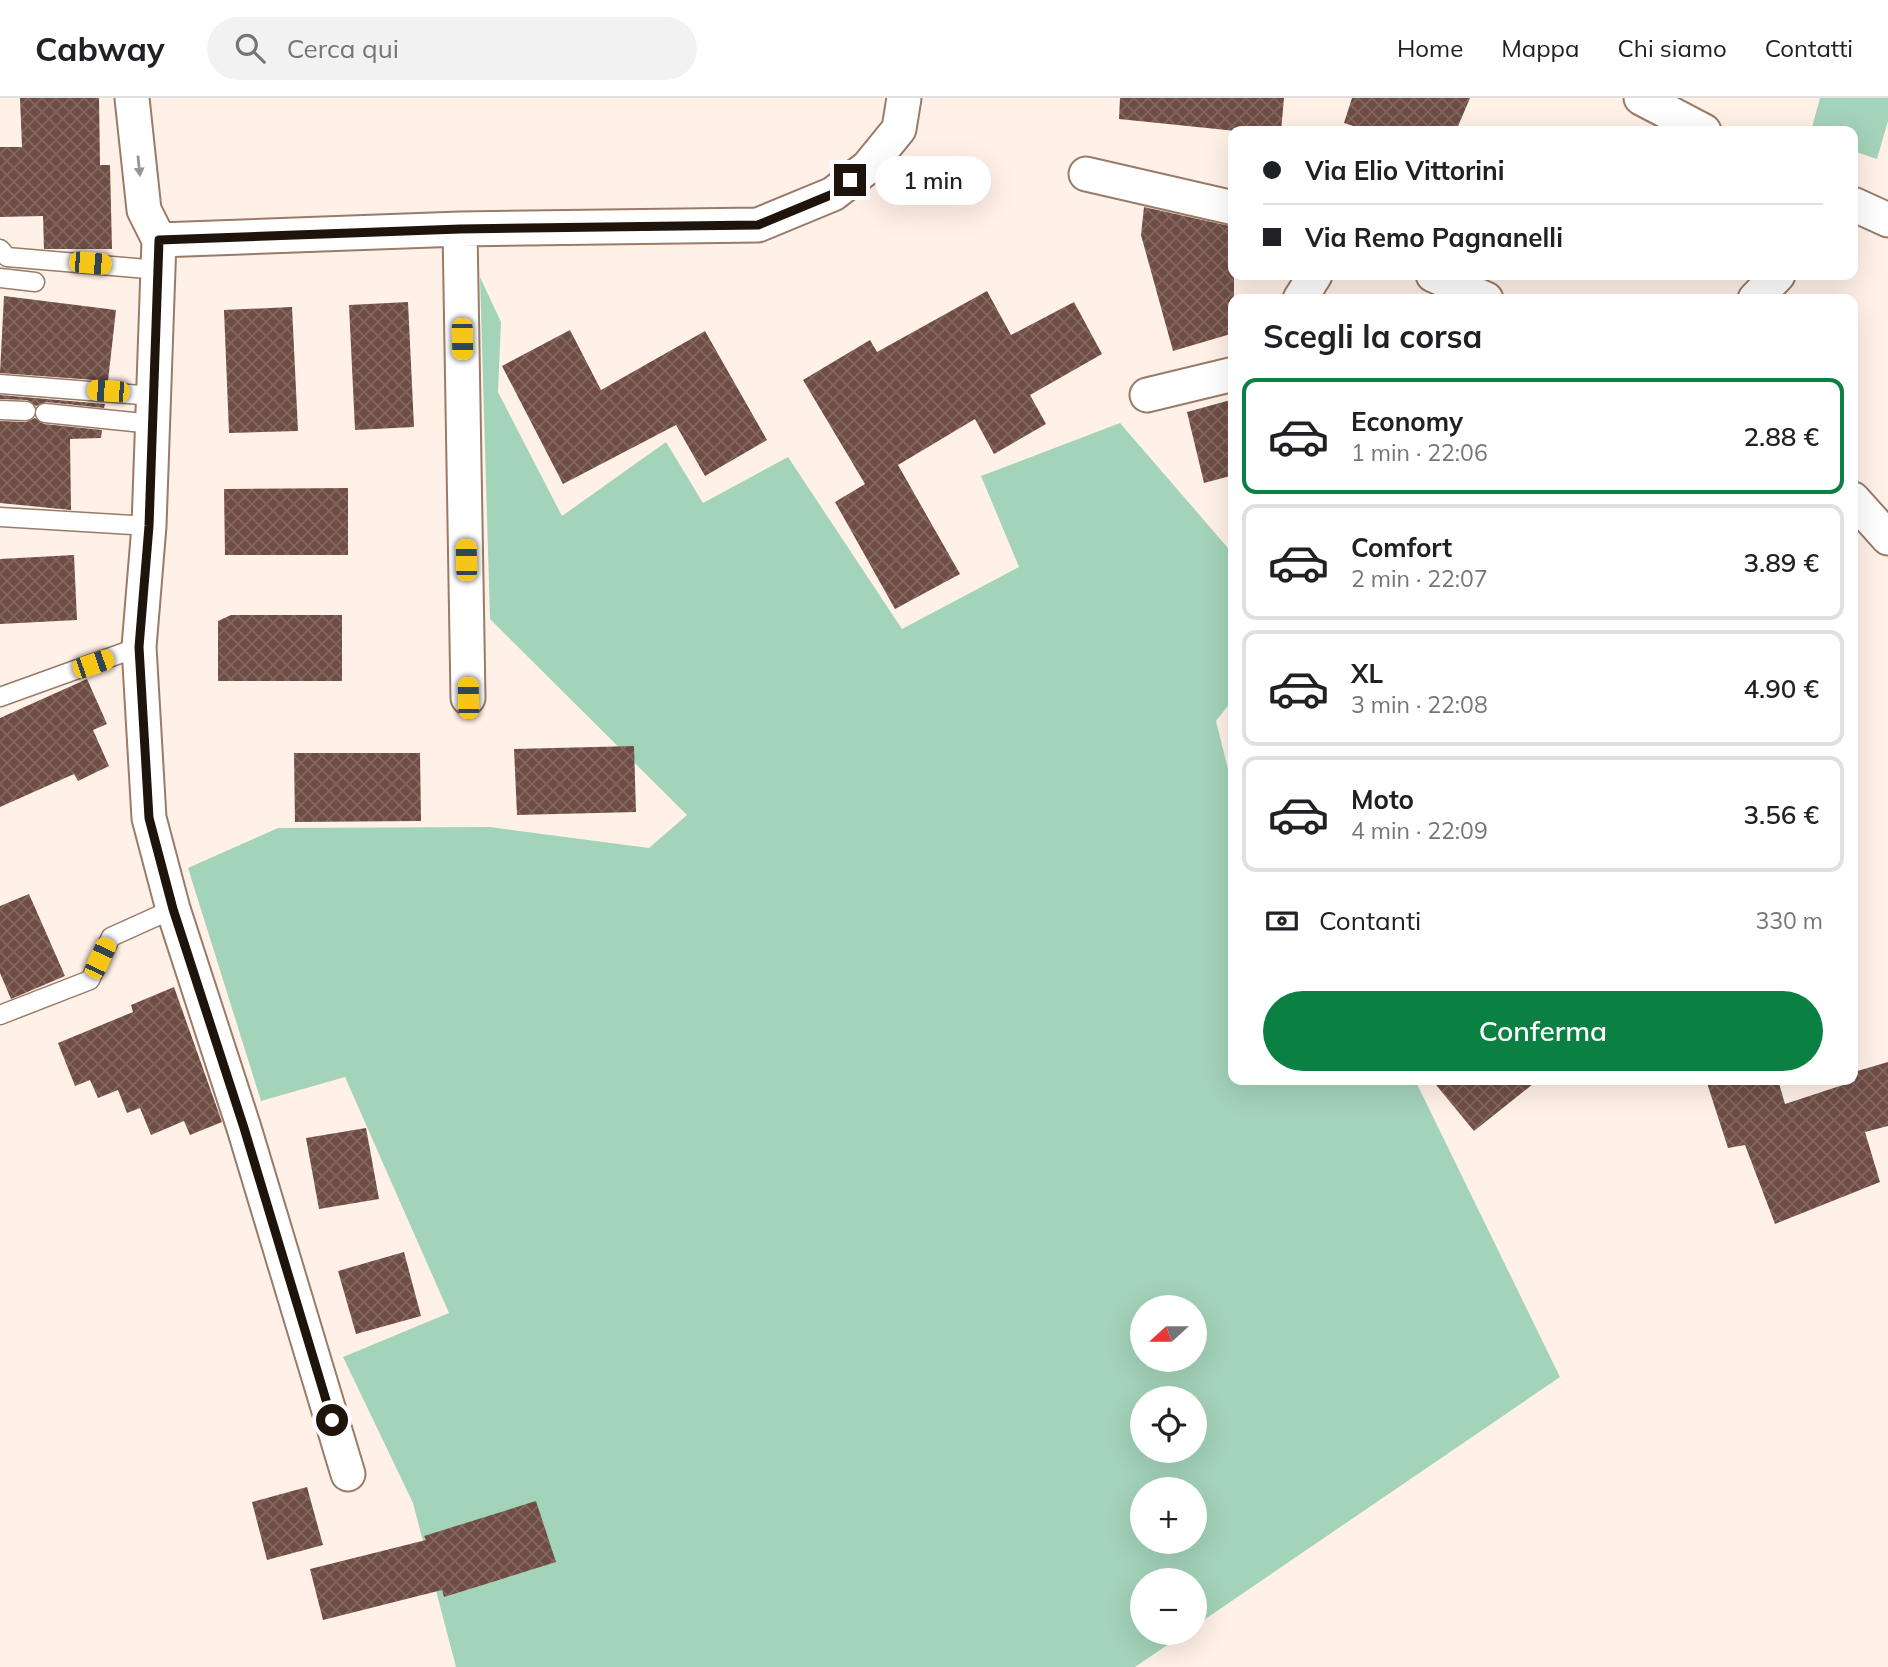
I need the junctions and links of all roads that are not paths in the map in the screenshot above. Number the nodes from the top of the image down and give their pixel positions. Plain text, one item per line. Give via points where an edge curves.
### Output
1 (132, 98) edge
2 (904, 98) edge
3 (1641, 98) edge
4 (1694, 126) edge
5 (1086, 174) dead end
6 (1858, 206) edge
7 (1228, 207) edge
8 (1888, 220) edge
9 (460, 229) junction
10 (0, 249) edge
11 (159, 255) junction
12 (0, 278) edge
13 (1444, 280) edge
14 (1773, 280) edge
15 (36, 282) dead end
16 (1475, 294) edge
17 (1760, 294) edge
18 (1228, 375) edge
19 (0, 384) edge
20 (1147, 395) dead end
21 (0, 410) edge
22 (154, 410) junction
23 (26, 411) dead end
24 (45, 414) dead end
25 (1858, 505) edge
26 (0, 517) edge
27 (149, 526) junction
28 (1888, 538) edge
29 (139, 647) junction
30 (0, 697) edge
31 (468, 698) dead end
32 (173, 909) junction
33 (0, 1015) edge
34 (348, 1474) dead end

1 -> 11 street via 144,210
2 - 9 street via 899,129 868,167 833,194 758,225
3 - 4 street
5 - 7 street
6 - 8 street
9 - 11 street
9 - 31 street
10 - 11 lane via 7,257
11 - 22 street
12 - 15 lane
13 - 16 street
14 - 17 street
18 - 20 street
19 - 22 lane
21 - 23 lane
22 - 24 lane
22 - 27 street
25 - 28 street
26 - 27 lane
27 - 29 street
29 - 30 lane
29 - 32 street via 149,818
32 - 33 lane via 111,937 90,980
32 - 34 street

